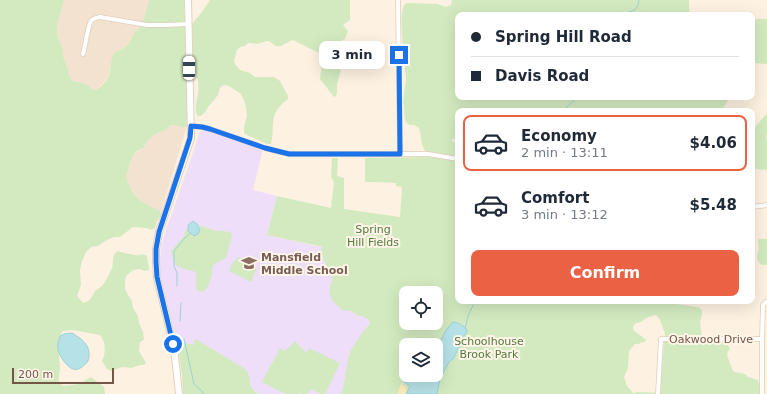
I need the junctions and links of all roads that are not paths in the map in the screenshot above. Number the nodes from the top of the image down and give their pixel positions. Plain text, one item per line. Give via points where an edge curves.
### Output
1 (188, 0) edge
2 (398, 0) edge
3 (188, 24) junction
4 (84, 54) dead end
5 (191, 126) junction
6 (400, 154) junction
7 (455, 158) edge
8 (767, 205) edge
9 (755, 207) edge
10 (767, 301) edge
11 (762, 339) junction
12 (179, 394) edge
13 (658, 394) edge
14 (762, 394) edge

1 - 3 street
2 - 6 street
3 - 4 street via 148,25 95,18 89,26
3 - 5 street
5 - 6 street via 210,129 289,154
5 - 12 street via 190,138 159,232 156,249 157,277 173,344
6 - 7 street via 428,154
8 - 9 street
10 - 11 street via 763,305
11 - 13 street, Oakwood Drive via 661,339
11 - 14 street

